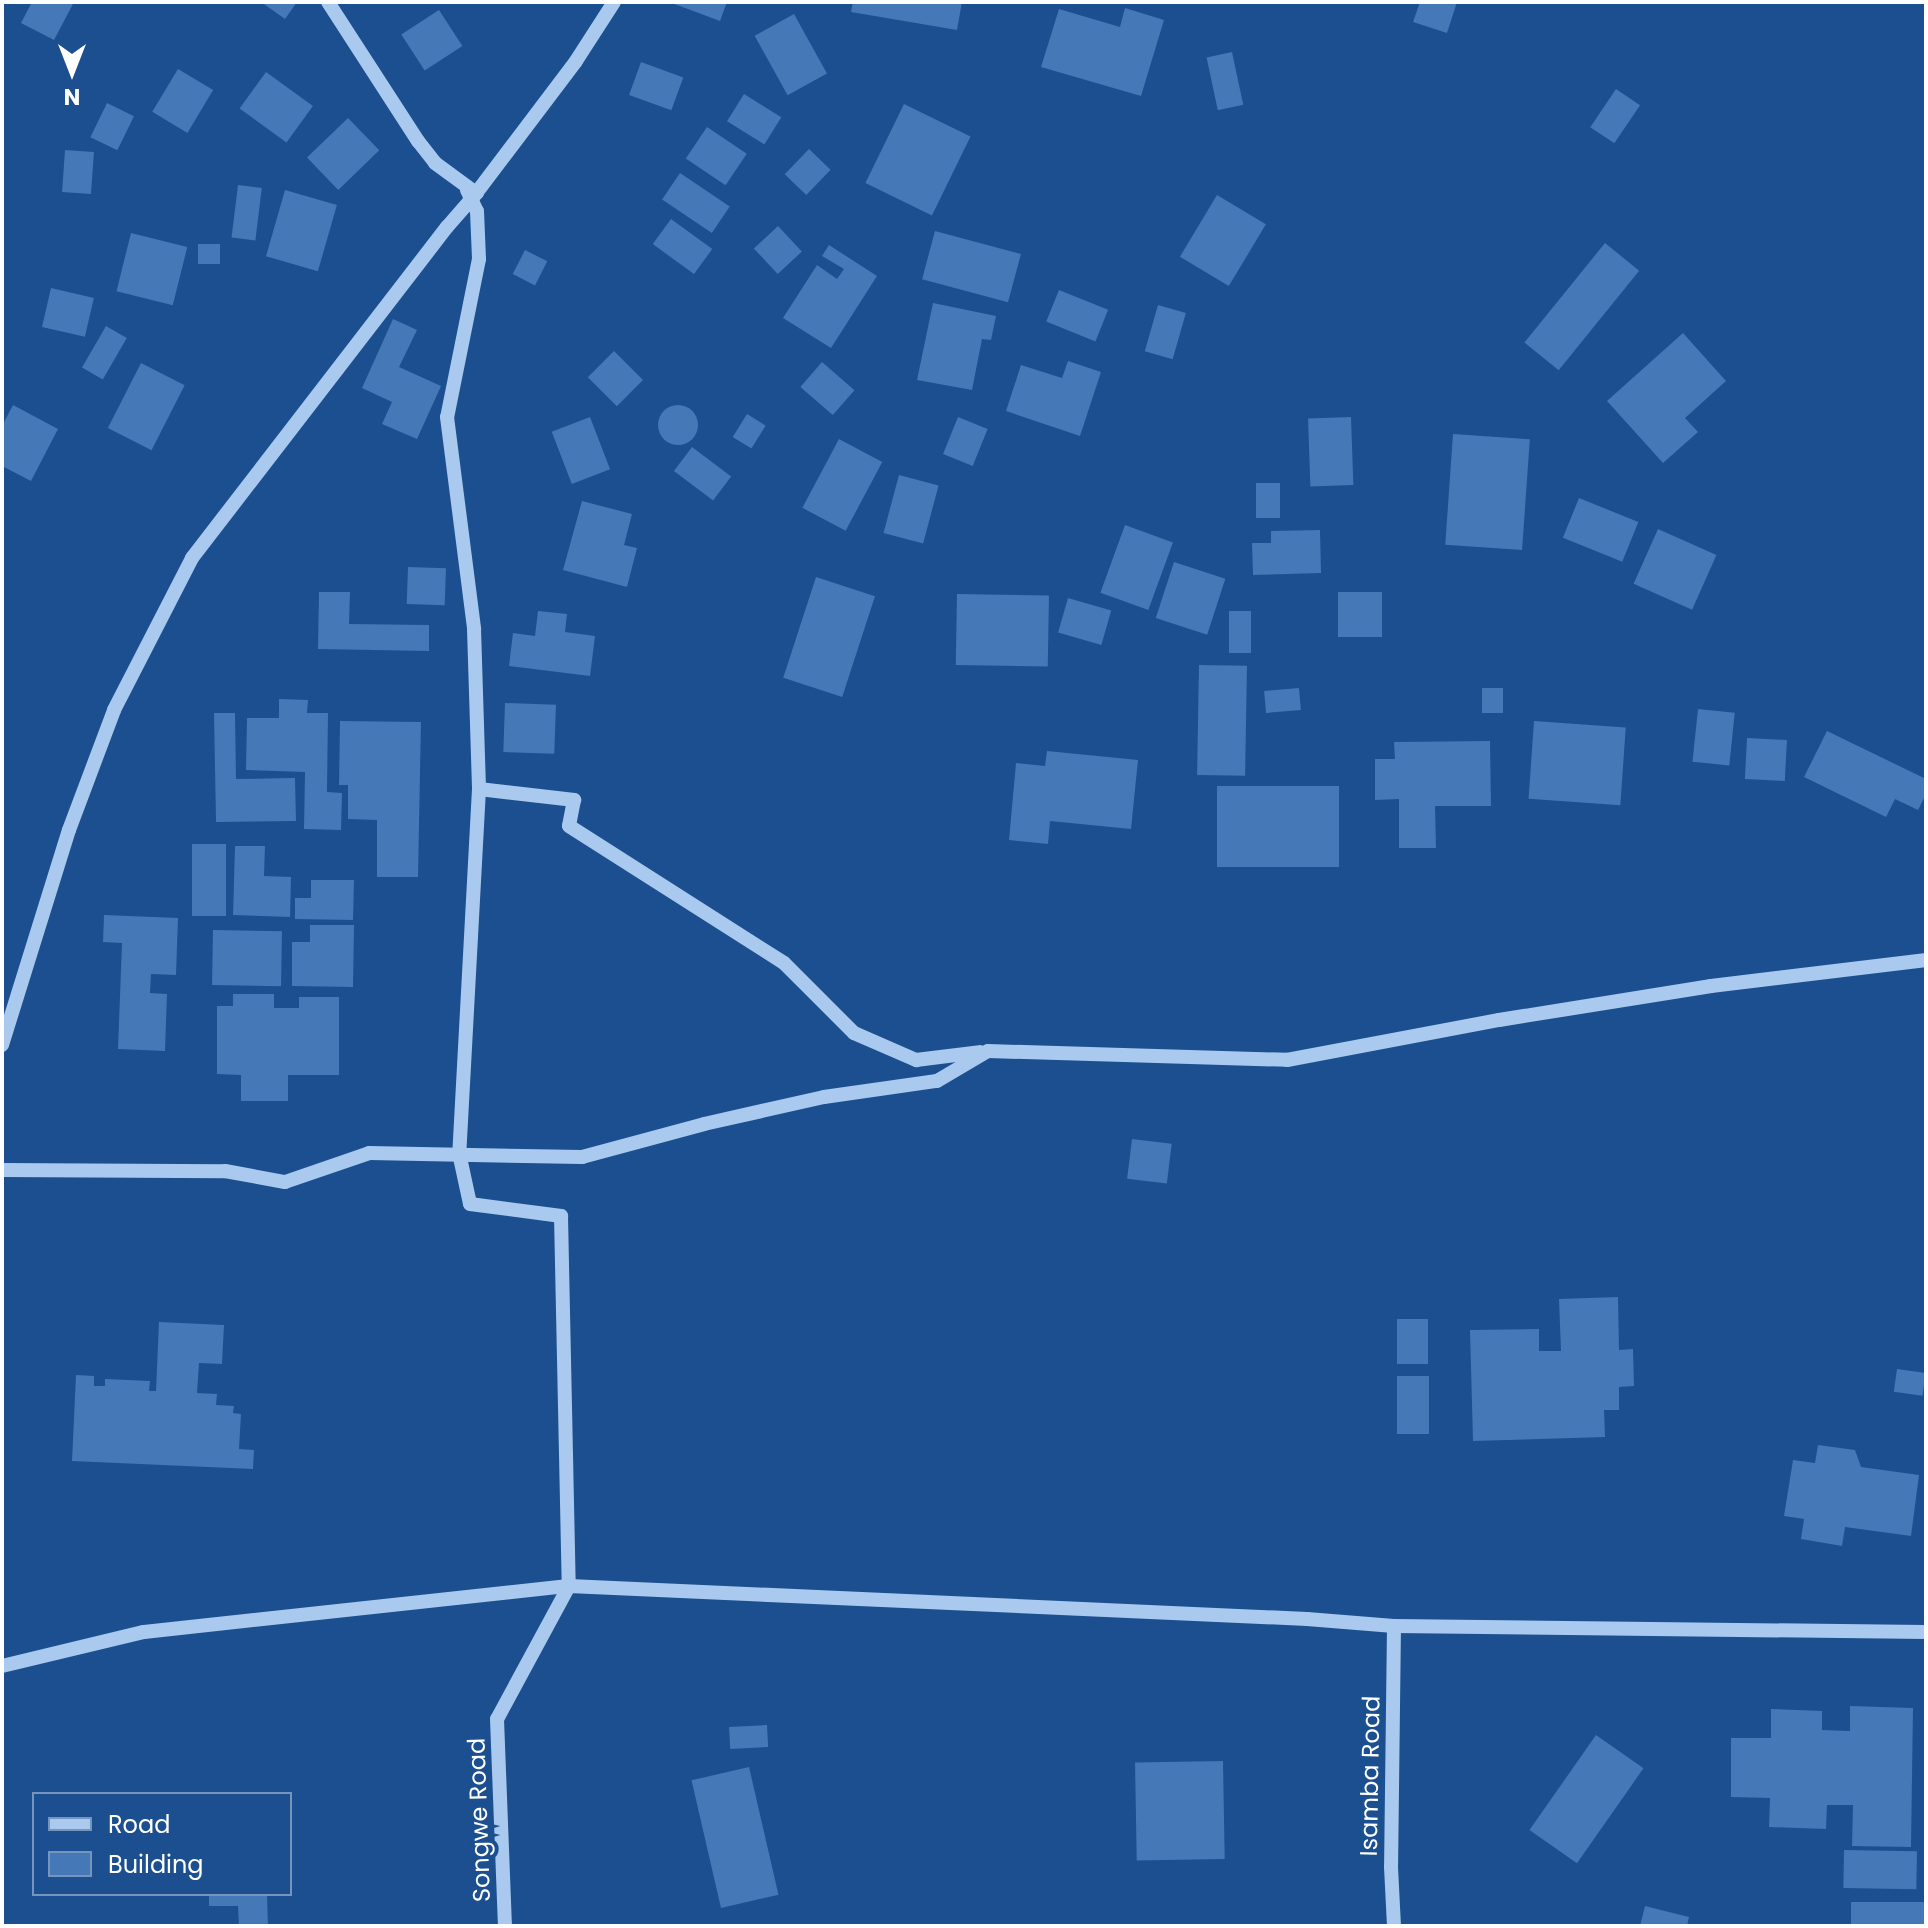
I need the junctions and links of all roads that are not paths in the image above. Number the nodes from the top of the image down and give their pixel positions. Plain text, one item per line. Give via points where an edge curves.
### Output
1 (328, 2) edge
2 (614, 2) edge
3 (475, 195) junction
4 (479, 789) junction
5 (1926, 960) edge
6 (2, 1045) edge
7 (988, 1051) junction
8 (459, 1153) junction
9 (2, 1170) edge
10 (569, 1586) junction
11 (1394, 1626) junction
12 (1926, 1632) edge
13 (2, 1666) edge
14 (505, 1926) edge
15 (1394, 1926) edge

1 - 3 street via 418,141 435,163
2 - 3 street
3 - 4 street via 467,190 477,211 479,259 447,417 474,629
3 - 6 street, bridge via 192,558 114,710 69,830
4 - 7 street via 574,800 569,826 784,963 854,1033 916,1060
4 - 8 street
5 - 7 street via 1711,986 1287,1060
7 - 8 street via 937,1081 824,1097 582,1157
8 - 9 street via 369,1153 285,1182 225,1171
8 - 10 street via 470,1204 561,1216
10 - 11 street
10 - 13 street via 144,1632
10 - 14 street, Songwe Road via 497,1719
11 - 12 street
11 - 15 street, Isamba Road

